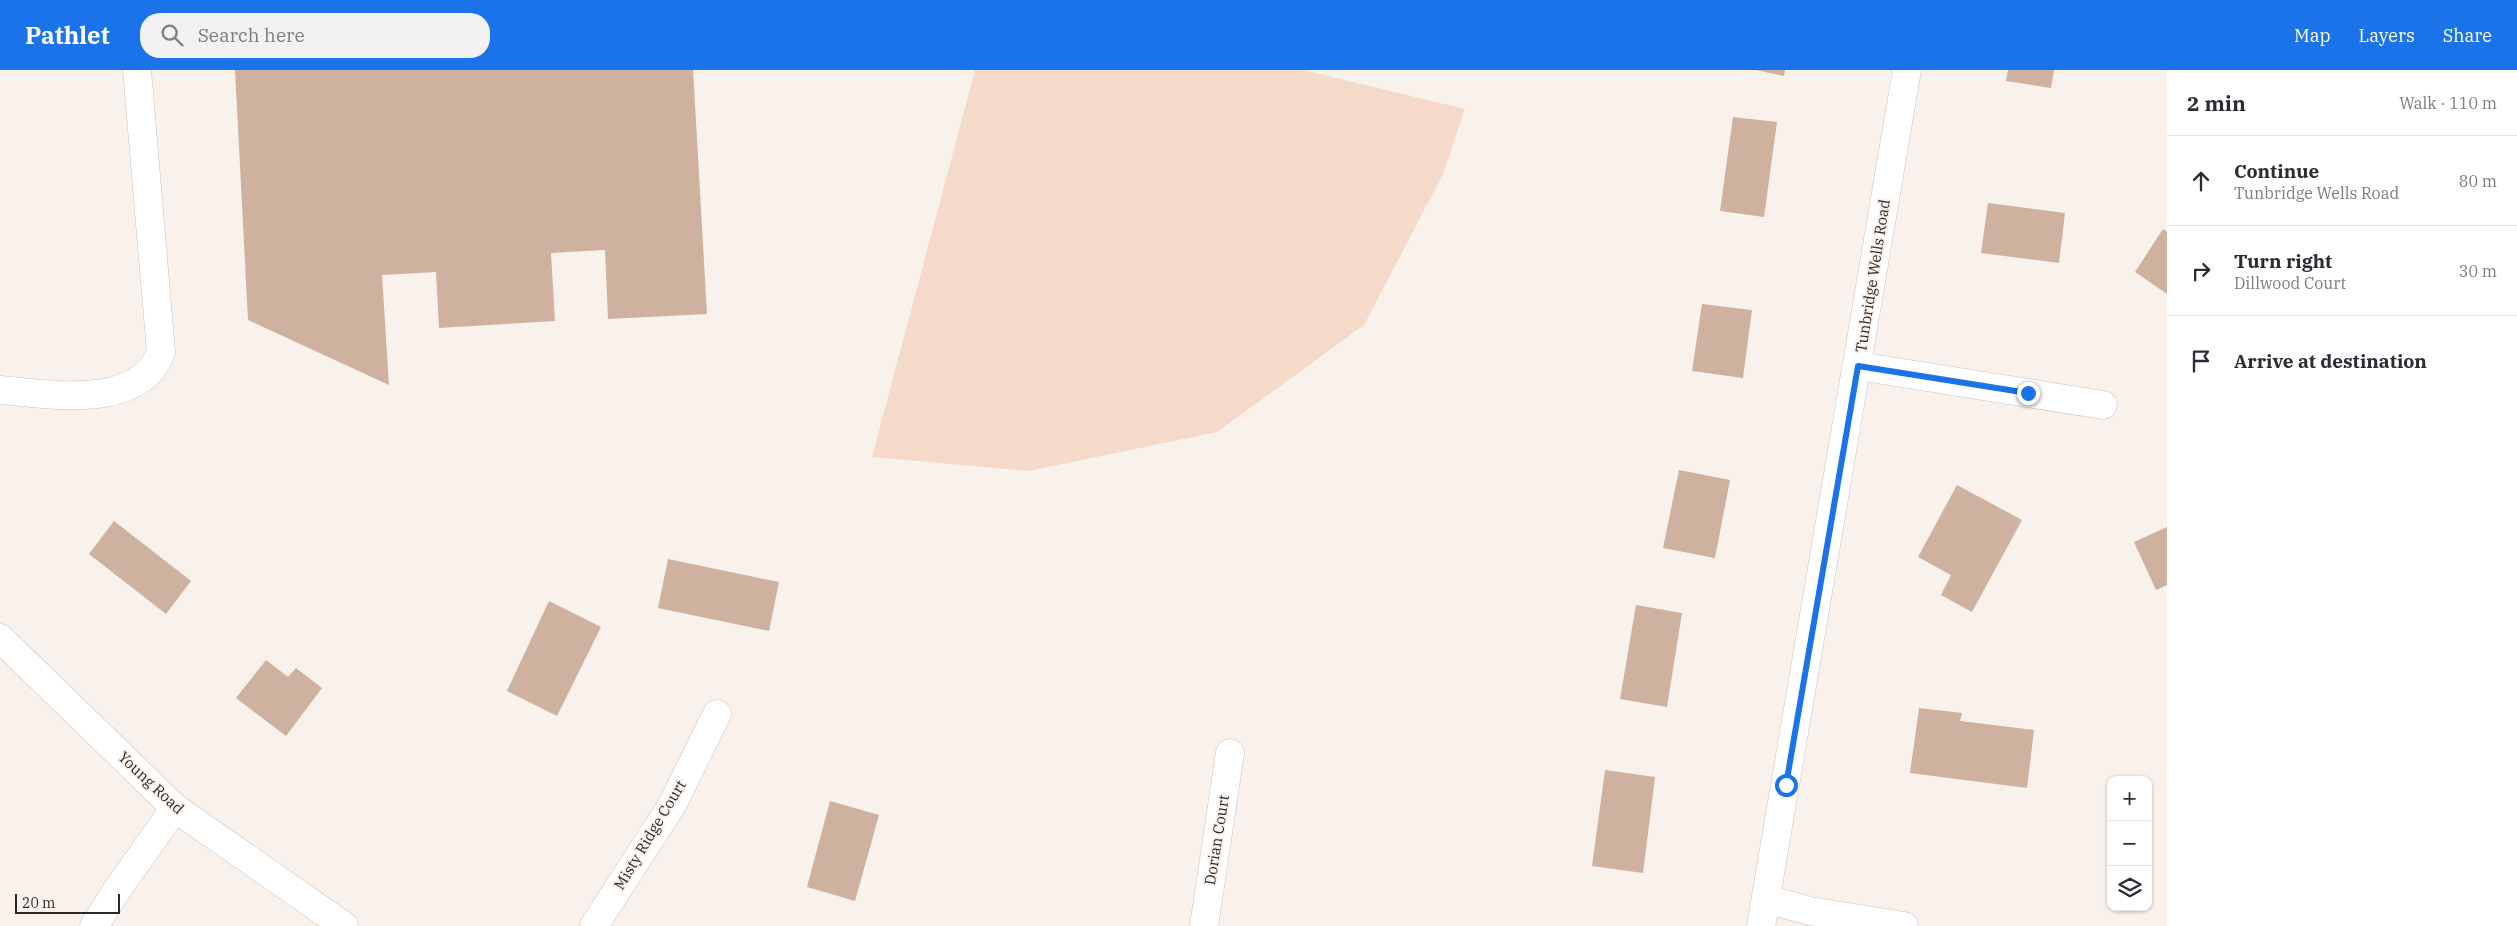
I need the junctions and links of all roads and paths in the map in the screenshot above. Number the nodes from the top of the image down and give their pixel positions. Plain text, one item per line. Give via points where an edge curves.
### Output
1 (137, 70) edge
2 (1907, 70) edge
3 (1858, 366) junction
4 (0, 390) edge
5 (2103, 405) dead end
6 (0, 638) edge
7 (717, 714) dead end
8 (1230, 753) dead end
9 (175, 808) junction
10 (1766, 899) junction
11 (94, 926) edge
12 (344, 926) edge
13 (594, 926) edge
14 (1204, 926) edge
15 (1761, 926) edge
16 (1904, 926) edge

1 - 4 street via 161,352 156,365 130,386 84,397
2 - 3 street, Tunbridge Wells Road
3 - 5 street
3 - 10 street, Tunbridge Wells Road
6 - 9 street, Young Road
7 - 13 street, Misty Ridge Court via 672,805
8 - 14 street, Dorian Court
9 - 11 street
9 - 12 street, Young Road
10 - 15 street, Tunbridge Wells Road
10 - 16 street via 1810,911

